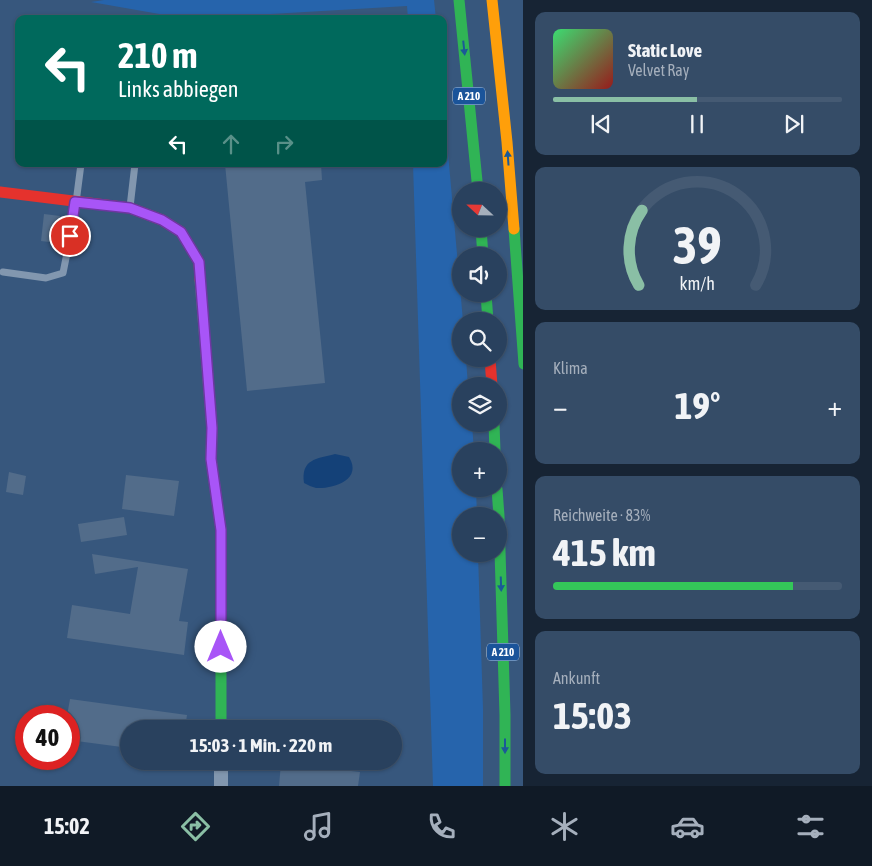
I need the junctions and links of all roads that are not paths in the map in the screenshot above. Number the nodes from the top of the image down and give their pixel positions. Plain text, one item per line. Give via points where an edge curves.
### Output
1 (459, 0) edge
2 (492, 0) edge
3 (81, 167) edge
4 (135, 167) edge
5 (477, 182) edge
6 (0, 192) edge
7 (75, 202) junction
8 (130, 208) junction
9 (3, 272) dead end
10 (523, 364) edge
11 (500, 562) edge
12 (221, 720) edge
13 (221, 770) edge
14 (221, 786) edge
15 (505, 786) edge

1 -> 5 main road, A 210
10 -> 2 main road, A 210 via 507,142
3 - 7 lane
4 - 8 lane
6 - 7 main road
7 - 8 main road
7 - 9 lane via 63,273 46,278
8 - 12 main road via 162,220 181,232 199,262 212,428 211,459 221,530
11 -> 15 main road, A 210
13 - 14 street

